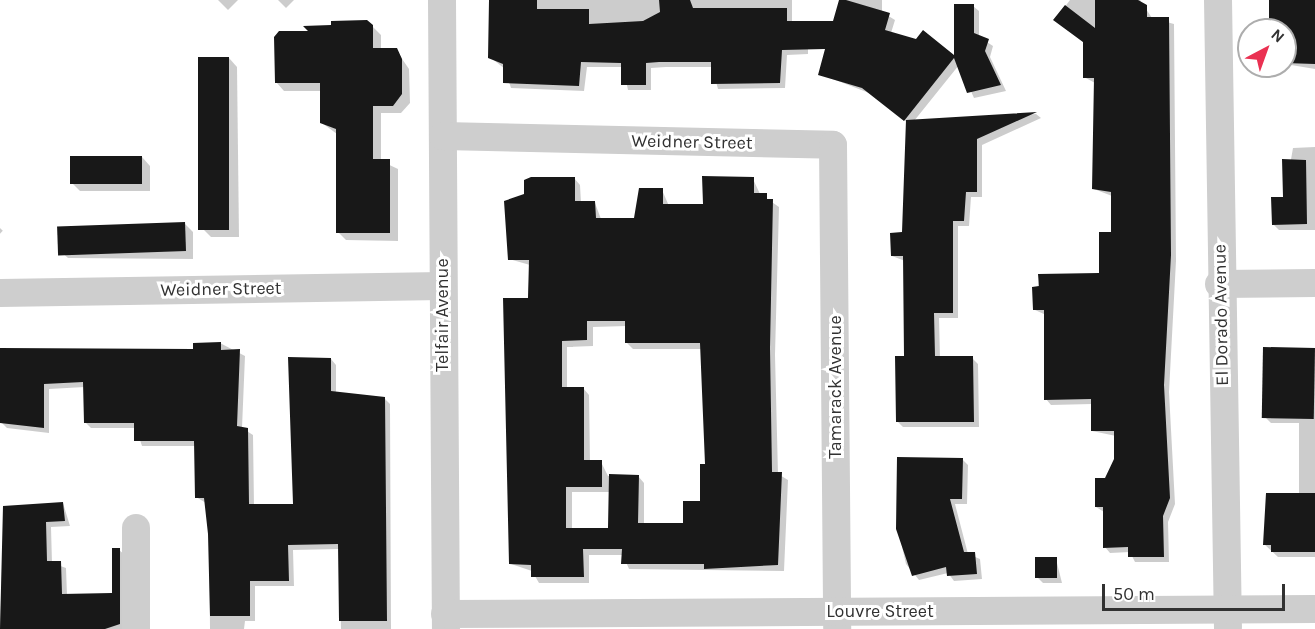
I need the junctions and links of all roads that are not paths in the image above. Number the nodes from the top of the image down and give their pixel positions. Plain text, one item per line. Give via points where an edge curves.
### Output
1 (442, 0) edge
2 (1218, 0) edge
3 (443, 136) junction
4 (833, 145) joint
5 (1219, 284) junction
6 (1315, 284) edge
7 (442, 286) junction
8 (0, 293) edge
9 (136, 528) dead end
10 (1315, 609) edge
11 (1228, 619) edge
12 (837, 620) edge
13 (446, 622) edge
14 (136, 629) edge

1 - 3 street, Telfair Avenue
2 - 5 street, El Dorado Avenue
3 - 4 street, Weidner Street
3 - 7 street, Telfair Avenue
4 - 12 street, Tamarack Avenue
5 - 6 street
5 - 11 street, El Dorado Avenue
7 - 8 street, Weidner Street
7 - 13 street, Telfair Avenue
9 - 14 street
10 - 11 street, Louvre Street
11 - 12 street, Louvre Street
12 - 13 street, Louvre Street

